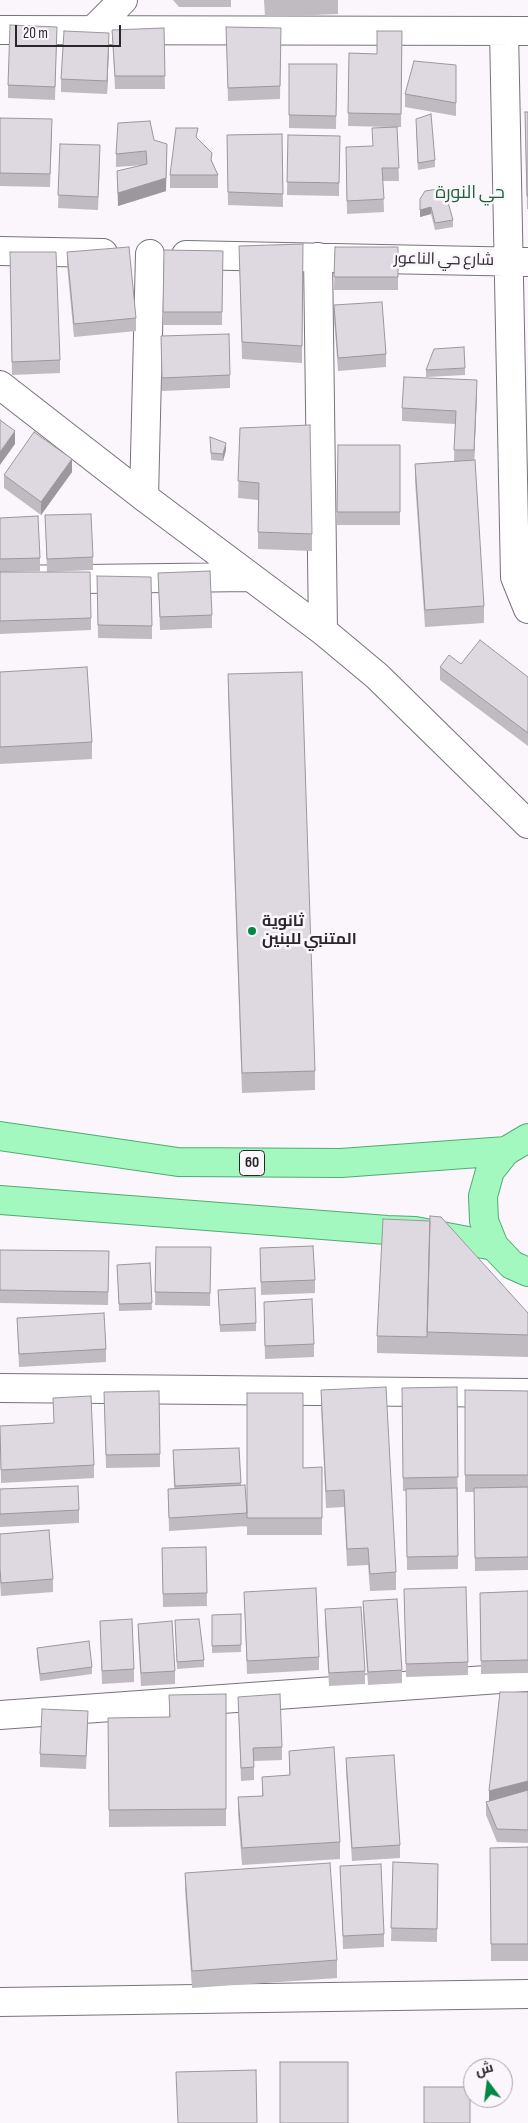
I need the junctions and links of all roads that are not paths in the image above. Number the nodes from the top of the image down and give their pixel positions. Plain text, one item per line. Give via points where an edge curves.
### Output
1 (123, 0) edge
2 (0, 30) edge
3 (93, 30) junction
4 (516, 31) edge
5 (0, 251) edge
6 (150, 254) junction
7 (318, 257) junction
8 (519, 262) edge
9 (0, 384) edge
10 (144, 497) junction
11 (251, 577) junction
12 (0, 580) edge
13 (528, 608) edge
14 (323, 631) junction
15 (528, 824) edge
16 (0, 1136) edge
17 (517, 1145) edge
18 (0, 1200) edge
19 (494, 1246) junction
20 (528, 1272) edge
21 (0, 1388) edge
22 (528, 1393) edge
23 (528, 1677) edge
24 (0, 1715) edge
25 (528, 1994) edge
26 (0, 2002) edge

1 - 3 street
2 - 3 street
3 - 4 street
4 - 8 street
5 - 6 street, شارع حي الناعور
6 - 7 street, شارع حي الناعور
6 - 10 street
7 - 8 street, شارع حي الناعور
7 - 14 street
8 - 13 street via 515,577
9 - 10 street
10 - 11 street
11 - 12 street
11 - 14 street
14 - 15 street via 377,676
16 - 17 main road, 60 via 178,1162 341,1163
17 - 19 main road via 490,1172 482,1196 484,1221
18 - 19 main road via 415,1231
19 - 20 main road via 512,1265
21 - 22 street
23 - 24 street
25 - 26 street

